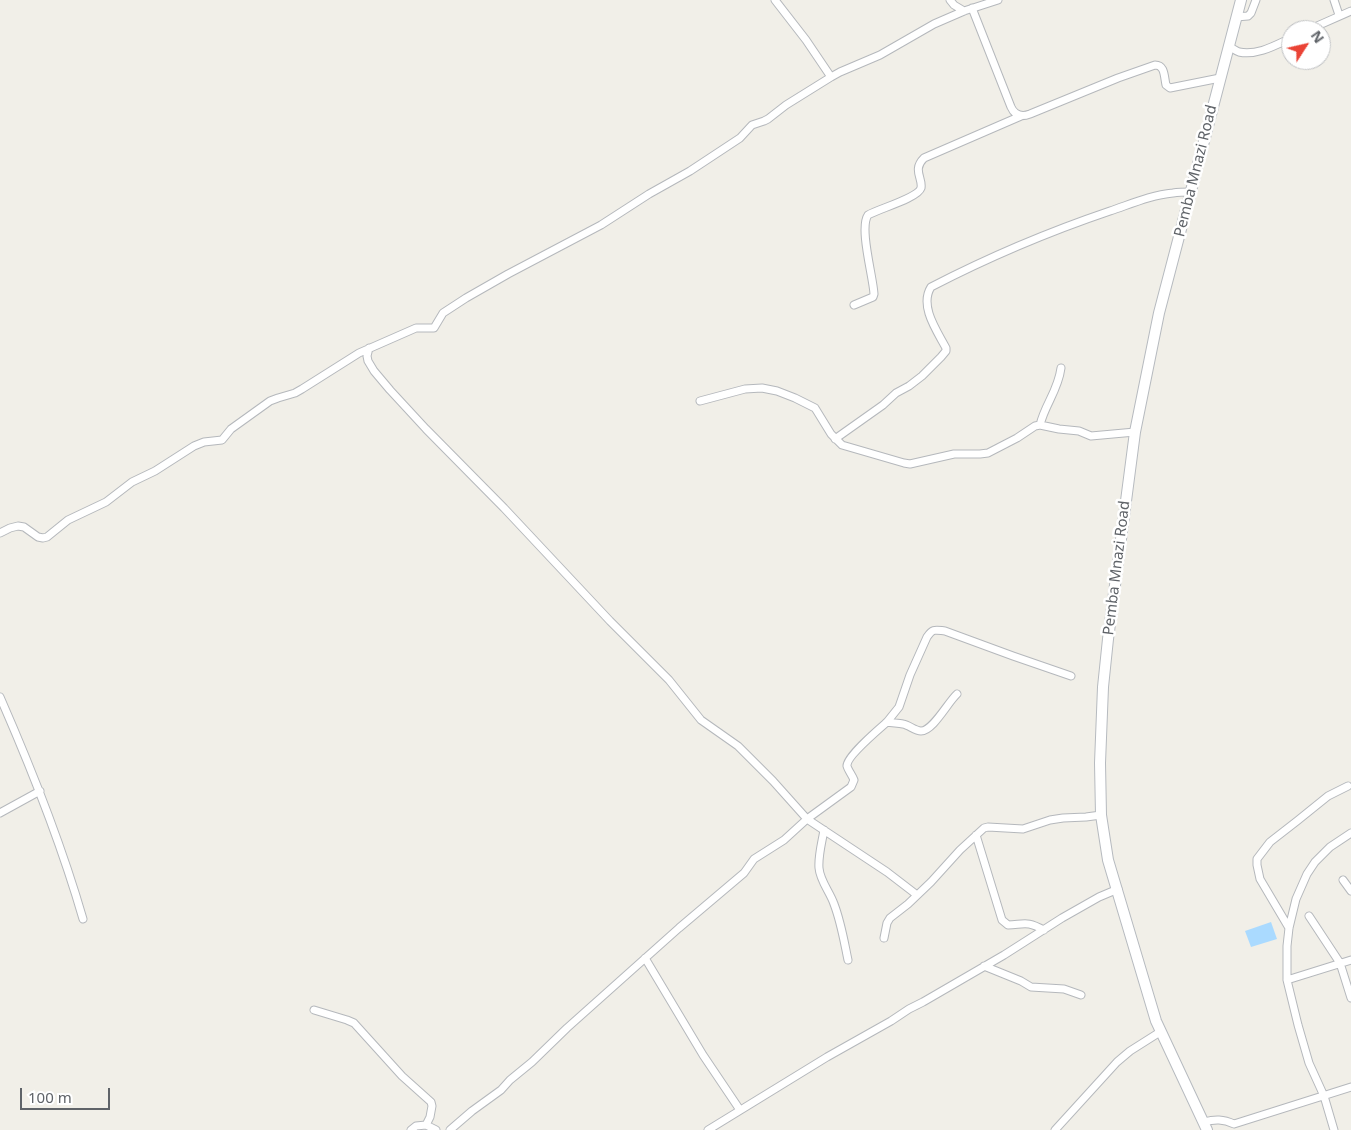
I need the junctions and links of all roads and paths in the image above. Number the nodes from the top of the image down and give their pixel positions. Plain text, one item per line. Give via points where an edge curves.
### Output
1 (775, 0) edge
2 (950, 0) edge
3 (998, 0) edge
4 (1241, 0) edge
5 (1256, 0) edge
6 (1334, 0) edge
7 (972, 8) junction
8 (964, 11) junction
9 (1350, 14) edge
10 (1339, 15) junction
11 (1236, 17) junction
12 (1329, 20) edge
13 (1281, 43) edge
14 (1228, 46) junction
15 (831, 77) junction
16 (1220, 78) junction
17 (1021, 116) junction
18 (1192, 192) junction
19 (854, 306) dead end
20 (369, 348) junction
21 (1061, 368) dead end
22 (700, 401) dead end
23 (1040, 424) junction
24 (1135, 432) junction
25 (836, 439) junction
26 (0, 533) edge
27 (1071, 676) dead end
28 (957, 694) dead end
29 (0, 697) edge
30 (886, 722) junction
31 (1348, 786) dead end
32 (40, 791) junction
33 (0, 813) edge
34 (1102, 815) junction
35 (807, 819) junction
36 (824, 830) junction
37 (1351, 832) edge
38 (976, 835) junction
39 (1343, 880) dead end
40 (1118, 889) junction
41 (1351, 891) edge
42 (917, 895) junction
43 (1309, 916) dead end
44 (83, 919) dead end
45 (1289, 928) junction
46 (1044, 930) junction
47 (884, 938) dead end
48 (645, 958) junction
49 (848, 960) dead end
50 (1351, 960) edge
51 (1340, 963) junction
52 (984, 966) junction
53 (1287, 980) junction
54 (1082, 996) dead end
55 (1351, 998) edge
56 (314, 1010) dead end
57 (1160, 1032) junction
58 (1351, 1086) edge
59 (1324, 1096) junction
60 (740, 1110) junction
61 (426, 1125) junction
62 (1205, 1126) edge
63 (1233, 1127) edge
64 (411, 1130) edge
65 (436, 1130) edge
66 (450, 1130) edge
67 (708, 1130) edge
68 (1055, 1130) edge
69 (1334, 1130) edge

1 - 15 street
2 - 8 street
3 - 7 street
4 - 11 main road, Pemba Mnazi Road
5 - 11 street via 1248,16
6 - 10 street
7 - 8 street
7 - 17 street via 1011,108
8 - 15 street
9 - 10 street
10 - 12 street
11 - 14 main road, Pemba Mnazi Road
13 - 14 street via 1254,52 1238,52
14 - 16 main road, Pemba Mnazi Road
15 - 20 street via 764,122 752,124 740,138 601,225 491,282 443,312 434,328 416,328
16 - 17 street via 1170,88 1166,85 1163,69 1155,64
16 - 18 main road, Pemba Mnazi Road
17 - 19 street via 924,158 919,165 919,191 868,215 865,233 874,294
18 - 24 main road, Pemba Mnazi Road via 1159,313
18 - 25 street via 1151,198 1075,223 980,262 931,287 927,292 927,310 946,351 917,381
20 - 26 street via 295,393 270,402 231,429 222,440 194,446 132,482 106,502 68,520 47,537 38,537 18,526
20 - 35 street via 370,366 408,410 669,680 701,720 738,746
21 - 23 street via 1058,384
22 - 25 street via 745,389 777,391 815,408
23 - 24 street via 1091,436
23 - 25 street via 988,453 949,455 914,463 848,448
24 - 34 main road, Pemba Mnazi Road via 1103,688
27 - 30 street via 945,630 934,630 927,637 898,710
28 - 30 street via 924,731
29 - 32 street
30 - 35 street via 849,758 847,766 854,780 851,786
31 - 45 street via 1328,796 1270,842 1257,859 1260,879
32 - 33 street
32 - 44 street
34 - 38 street via 1050,820 1024,829 988,826
34 - 40 main road, Pemba Mnazi Road via 1108,860
35 - 36 street
35 - 48 street via 784,840 754,859 744,873
36 - 42 street
36 - 49 street via 819,868 840,921
37 - 45 street via 1330,847 1307,874 1296,899
38 - 42 street
38 - 46 street via 1002,920 1008,925 1027,923
39 - 41 street
40 - 46 street
40 - 57 main road, Pemba Mnazi Road
42 - 47 street via 890,918
43 - 51 street
45 - 53 street
46 - 52 street
48 - 60 street
48 - 66 street via 501,1090
50 - 51 street
51 - 53 street
51 - 55 street
52 - 54 street via 1032,987 1064,989
52 - 60 street
53 - 59 street via 1309,1063
56 - 61 street via 354,1024 428,1099 432,1106
57 - 62 main road, Pemba Mnazi Road
57 - 68 street via 1117,1062
58 - 59 street
59 - 63 street
59 - 69 street
60 - 67 street
61 - 64 street
61 - 65 street
62 - 63 street via 1214,1120 1226,1121

